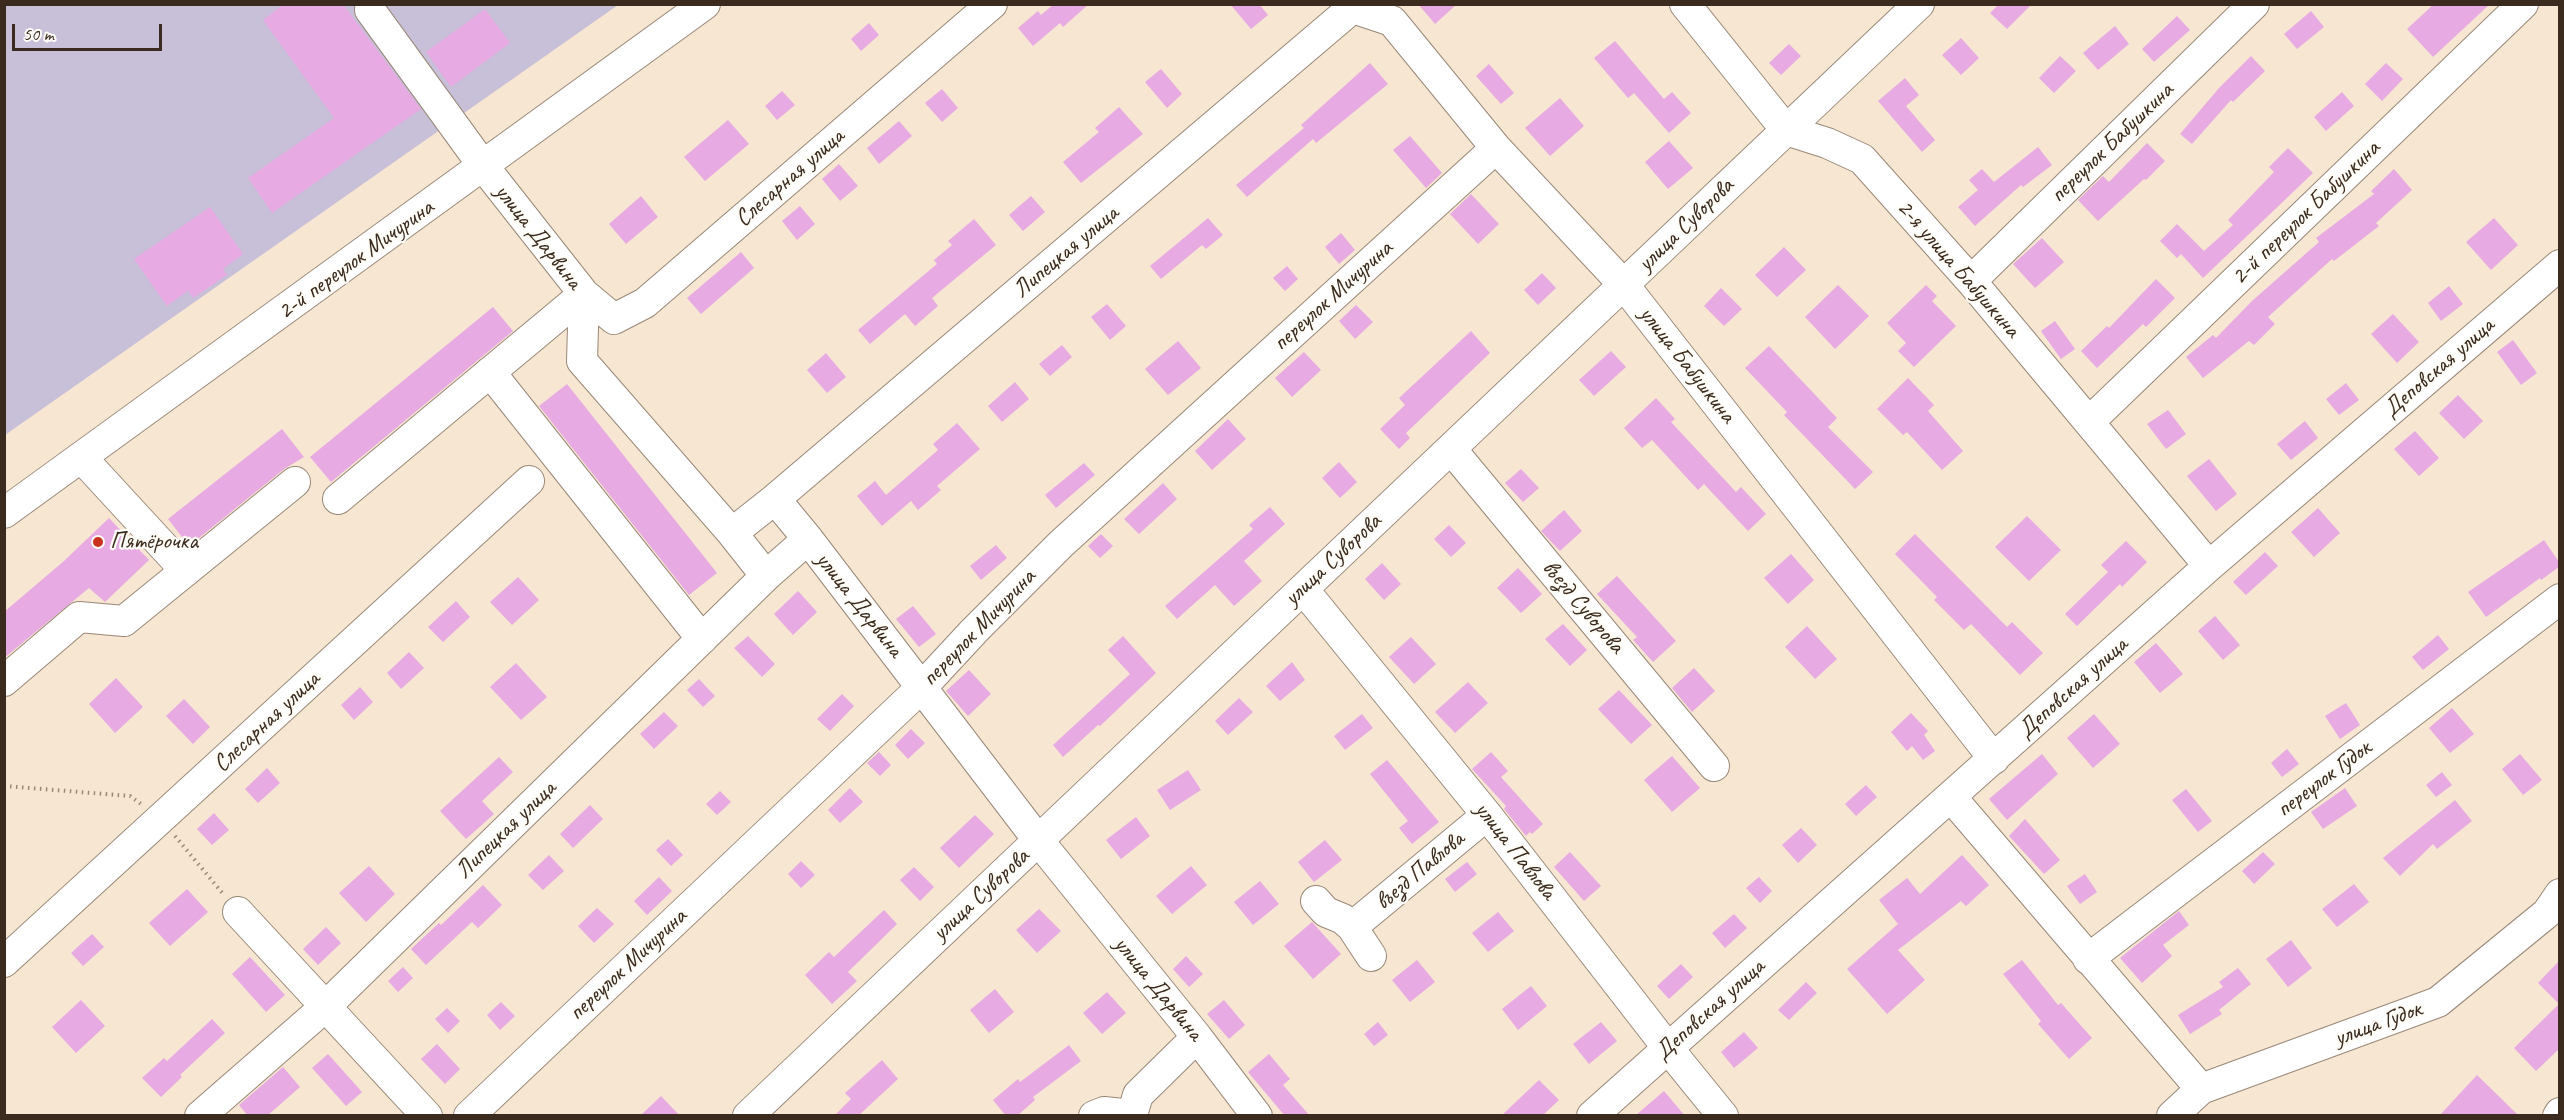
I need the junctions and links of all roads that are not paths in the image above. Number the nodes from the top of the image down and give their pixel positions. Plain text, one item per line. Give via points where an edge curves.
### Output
1 (371, 4) edge
2 (705, 4) edge
3 (992, 4) edge
4 (1685, 4) edge
5 (1919, 4) edge
6 (2254, 4) edge
7 (2523, 4) edge
8 (1353, 6) edge
9 (1786, 130) junction
10 (1496, 148) junction
11 (484, 167) junction
12 (2559, 265) edge
13 (1971, 281) junction
14 (1624, 285) junction
15 (584, 294) junction
16 (490, 372) junction
17 (2089, 422) junction
18 (1451, 449) junction
19 (81, 457) junction
20 (529, 481) dead end
21 (295, 482) dead end
22 (338, 499) dead end
23 (775, 499) junction
24 (4, 513) edge
25 (732, 533) junction
26 (808, 539) junction
27 (2209, 566) junction
28 (186, 571) junction
29 (766, 576) junction
30 (1303, 589) junction
31 (2559, 599) edge
32 (702, 639) junction
33 (4, 681) edge
34 (922, 687) junction
35 (1994, 759) junction
36 (1714, 766) dead end
37 (1952, 797) junction
38 (1487, 815) junction
39 (1038, 840) junction
40 (2559, 894) edge
41 (1316, 901) dead end
42 (238, 912) road end
43 (1352, 927) junction
44 (1371, 956) dead end
45 (2088, 959) junction
46 (4, 962) edge
47 (324, 1007) junction
48 (1197, 1037) junction
49 (1667, 1047) junction
50 (2201, 1089) junction
51 (1132, 1115) edge
52 (200, 1116) edge
53 (427, 1116) edge
54 (469, 1116) edge
55 (748, 1116) edge
56 (1094, 1116) edge
57 (1257, 1116) edge
58 (1592, 1116) edge
59 (1723, 1116) edge
60 (2172, 1116) edge

1 - 11 street, улица Дарвина via 370,10
2 - 11 street, 2-й переулок Мичурина
3 - 15 street, Слесарная улица via 645,303 614,319
4 - 9 street
5 - 9 street, улица Суворова
6 - 13 street, переулок Бабушкина
7 - 17 street, 2-й переулок Бабушкина
8 - 10 street, улица Бабушкина via 1392,21
8 - 23 street, Липецкая улица
9 - 13 street, 2-я улица Бабушкина via 1862,159
9 - 14 street, улица Суворова
10 - 14 street, улица Бабушкина
10 - 34 street, переулок Мичурина via 1061,544
11 - 15 street, улица Дарвина
11 - 19 street, 2-й переулок Мичурина
12 - 27 street, Деповская улица
13 - 17 street, 2-я улица Бабушкина
14 - 18 street, улица Суворова
14 - 35 street, улица Бабушкина
15 - 16 street
15 - 25 street, улица Дарвина via 582,361
16 - 22 street
16 - 32 street
17 - 27 street, 2-я улица Бабушкина
18 - 30 street, улица Суворова
18 - 36 street, въезд Суворова
19 - 24 street, 2-й переулок Мичурина
19 - 28 street
20 - 46 street, Слесарная улица
21 - 28 street
23 - 25 street
23 - 26 street, улица Дарвина
25 - 29 street, улица Дарвина
26 - 29 street, Липецкая улица
26 - 34 street, улица Дарвина
27 - 35 street, Деповская улица
28 - 33 street via 124,621 79,617
29 - 32 street, Липецкая улица
30 - 38 street, улица Павлова
30 - 39 street, улица Суворова
31 - 45 street, переулок Гудок
32 - 47 street, Липецкая улица
34 - 39 street, улица Дарвина
34 - 54 street, переулок Мичурина
35 - 37 street, Деповская улица
37 - 45 street
37 - 49 street, Деповская улица
38 - 43 street, въезд Павлова
38 - 49 street, улица Павлова
39 - 48 street, улица Дарвина
39 - 55 street, улица Суворова
40 - 50 street, улица Гудок via 2547,913 2438,1002
41 - 43 street via 1326,912
42 - 47 street
43 - 44 street
45 - 50 street
47 - 52 street, Липецкая улица
47 - 53 street
48 - 51 street via 1138,1095
48 - 57 street, улица Дарвина
49 - 58 street, Деповская улица
49 - 59 street, улица Павлова
50 - 60 street, улица Гудок
51 - 56 street via 1104,1112

